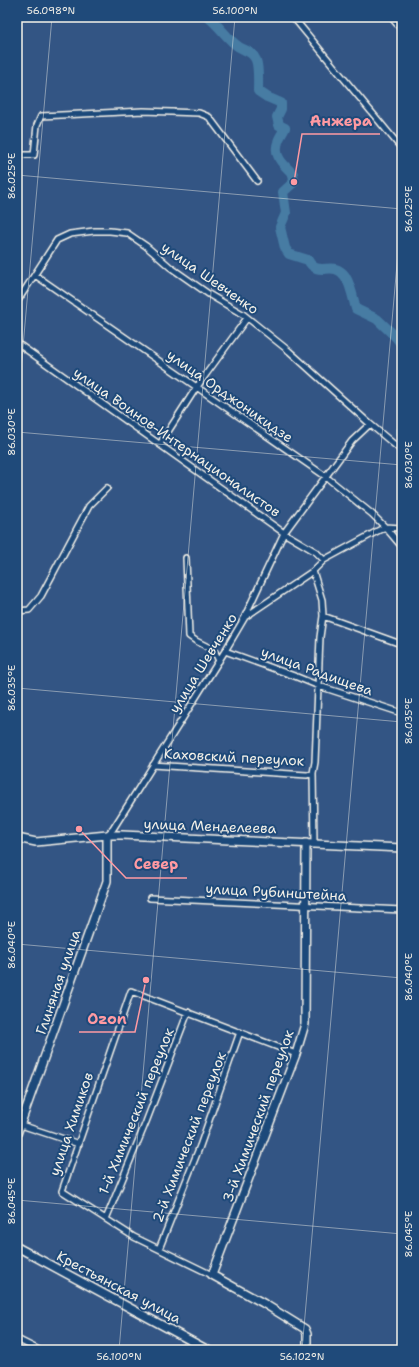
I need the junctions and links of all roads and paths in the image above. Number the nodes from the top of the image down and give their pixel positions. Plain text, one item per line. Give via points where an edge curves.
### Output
1 (293, 17) edge
2 (392, 17) edge
3 (402, 30) edge
4 (402, 149) edge
5 (17, 154) edge
6 (257, 181) dead end
7 (35, 275) junction
8 (17, 302) edge
9 (247, 318) junction
10 (17, 343) edge
11 (196, 388) junction
12 (370, 424) junction
13 (160, 444) junction
14 (402, 451) edge
15 (325, 476) junction
16 (107, 488) dead end
17 (385, 527) junction
18 (402, 528) edge
19 (284, 533) junction
20 (402, 547) edge
21 (186, 558) dead end
22 (324, 560) junction
23 (313, 571) junction
24 (17, 611) edge
25 (322, 616) junction
26 (245, 617) junction
27 (398, 643) dead end
28 (225, 651) junction
29 (219, 660) junction
30 (319, 686) junction
31 (402, 713) edge
32 (153, 765) junction
33 (313, 773) junction
34 (107, 835) junction
35 (17, 838) edge
36 (306, 843) junction
37 (314, 843) junction
38 (402, 848) edge
39 (150, 898) dead end
40 (306, 905) junction
41 (402, 910) edge
42 (188, 1012) junction
43 (240, 1032) junction
44 (296, 1054) junction
45 (21, 1125) junction
46 (17, 1134) edge
47 (79, 1144) junction
48 (106, 1219) junction
49 (17, 1247) edge
50 (159, 1249) junction
51 (212, 1275) junction
52 (17, 1339) edge
53 (39, 1350) edge
54 (208, 1350) edge
55 (307, 1350) edge

1 - 4 street
2 - 3 street
5 - 6 street via 34,155 37,124 41,116 143,111 199,113 209,117
7 - 8 street, улица Шевченко
7 - 9 street, улица Шевченко via 57,240 63,237 94,231 127,233 170,268
7 - 11 street, улица Орджоникидзе
9 - 11 street
9 - 12 street, улица Шевченко via 314,373
10 - 13 street, улица Воинов-Интернационалистов
11 - 13 street
11 - 15 street, улица Орджоникидзе
12 - 14 street, улица Шевченко
12 - 15 street via 352,441
13 - 19 street, улица Воинов-Интернационалистов
15 - 17 street, улица Орджоникидзе
15 - 19 street
16 - 24 street via 89,506 41,596 29,610
17 - 18 street
17 - 20 street, улица Орджоникидзе
17 - 22 street, улица Шевченко
19 - 22 street, улица Воинов-Интернационалистов via 316,552
19 - 26 street
21 - 29 street via 189,636 214,650
22 - 23 street, улица Шевченко
23 - 25 street via 322,600
23 - 26 street, улица Шевченко
25 - 27 street
25 - 30 street
26 - 28 street, улица Шевченко
28 - 29 street, улица Шевченко
28 - 30 street, улица Радищева
29 - 32 street, улица Шевченко
30 - 31 street, улица Радищева
30 - 33 street
32 - 33 street, Каховский переулок via 307,775
32 - 34 street, улица Шевченко
33 - 37 street
34 - 35 street, улица Менделеева via 36,842
34 - 36 street, улица Менделеева
34 - 45 street, Глиняная улица via 107,881
36 - 37 street, улица Менделеева
36 - 40 street, 3-й Химический переулок
37 - 38 street, улица Менделеева
39 - 40 street, улица Рубинштейна
40 - 41 street, улица Рубинштейна
40 - 44 street, 3-й Химический переулок via 305,1024
42 - 43 street, улица Химиков
42 - 47 street, улица Химиков via 131,992
42 - 48 street, 1-й Химический переулок
43 - 44 street, улица Химиков
43 - 50 street, 2-й Химический переулок via 200,1146
44 - 51 street, 3-й Химический переулок
45 - 46 street, Глиняная улица
45 - 47 street
47 - 48 street, улица Химиков via 62,1192
48 - 50 street, улица Химиков
49 - 54 street, Крестьянская улица
50 - 51 street, улица Химиков
51 - 55 street, улица Химиков via 305,1329
52 - 53 street

